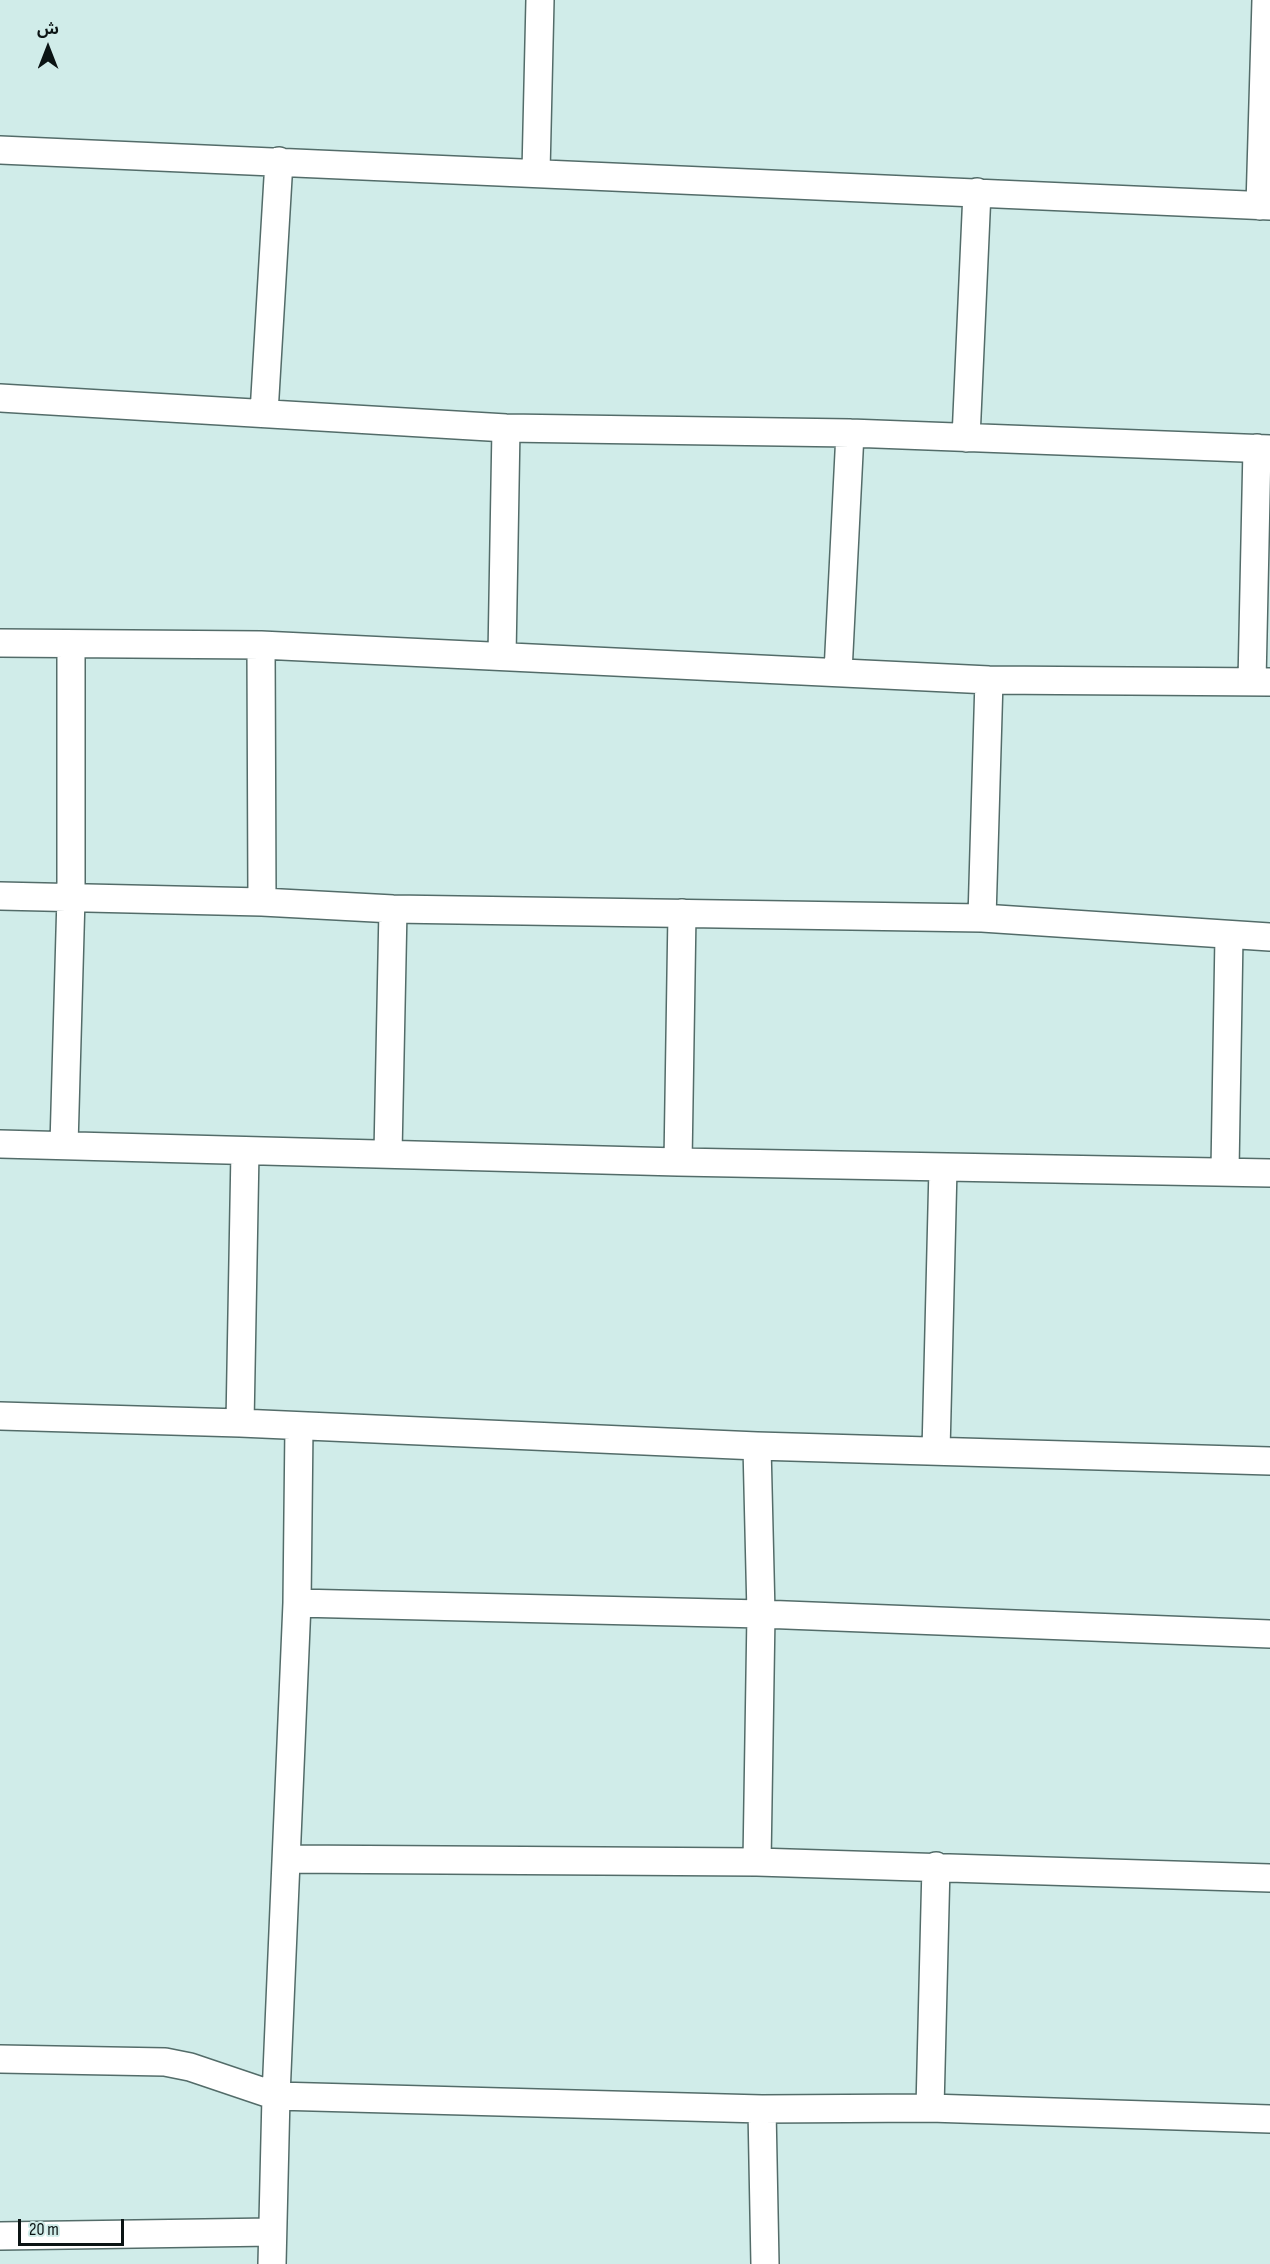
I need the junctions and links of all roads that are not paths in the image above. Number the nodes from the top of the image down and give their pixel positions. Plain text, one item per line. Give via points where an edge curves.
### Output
1 (540, 0) edge
2 (1266, 0) edge
3 (0, 150) edge
4 (279, 161) junction
5 (536, 172) junction
6 (977, 192) junction
7 (1265, 206) edge
8 (0, 398) edge
9 (264, 413) junction
10 (506, 428) junction
11 (850, 433) junction
12 (966, 438) junction
13 (1264, 448) edge
14 (0, 643) edge
15 (71, 644) junction
16 (261, 645) junction
17 (502, 656) junction
18 (838, 672) junction
19 (989, 681) junction
20 (1261, 682) edge
21 (0, 896) edge
22 (71, 897) junction
23 (262, 902) junction
24 (393, 909) junction
25 (682, 913) junction
26 (982, 918) junction
27 (1229, 936) junction
28 (1270, 937) edge
29 (0, 1144) edge
30 (64, 1145) junction
31 (245, 1151) junction
32 (388, 1153) junction
33 (678, 1162) junction
34 (943, 1168) junction
35 (1224, 1170) junction
36 (1270, 1173) edge
37 (0, 1416) edge
38 (240, 1423) junction
39 (299, 1426) junction
40 (757, 1446) junction
41 (936, 1451) junction
42 (1270, 1461) edge
43 (297, 1603) junction
44 (760, 1614) junction
45 (1270, 1634) edge
46 (288, 1859) junction
47 (757, 1862) junction
48 (936, 1866) junction
49 (1270, 1878) edge
50 (0, 2059) edge
51 (276, 2096) junction
52 (930, 2108) junction
53 (762, 2109) junction
54 (1270, 2120) edge
55 (272, 2232) junction
56 (0, 2236) edge
57 (272, 2264) edge
58 (765, 2264) edge

1 - 5 street
2 - 7 street
3 - 4 street
4 - 5 street
4 - 9 street
5 - 6 street
6 - 7 street
6 - 12 street
8 - 9 street
9 - 10 street
10 - 11 street
10 - 17 street
11 - 12 street
11 - 18 street
12 - 13 street
13 - 20 street
14 - 15 street
15 - 16 street
15 - 22 street
16 - 17 street
16 - 23 street
17 - 18 street
18 - 19 street
19 - 20 street
19 - 26 street
21 - 22 street
22 - 23 street
22 - 30 street
23 - 24 street
24 - 25 street
24 - 32 street
25 - 26 street
25 - 33 street
26 - 27 street
27 - 28 street
27 - 35 street
29 - 30 street
30 - 31 street
31 - 32 street
31 - 38 street
32 - 33 street
33 - 34 street
34 - 35 street
34 - 41 street
35 - 36 street
37 - 38 street
38 - 39 street
39 - 40 street
39 - 43 street
40 - 41 street
40 - 44 street
41 - 42 street
43 - 44 street
43 - 46 street
44 - 45 street
44 - 47 street
46 - 47 street
46 - 51 street
47 - 48 street
48 - 49 street
48 - 52 street
50 - 51 street via 165,2062
51 - 53 street
51 - 55 street
52 - 53 street
52 - 54 street
53 - 58 street
55 - 56 street
55 - 57 street

